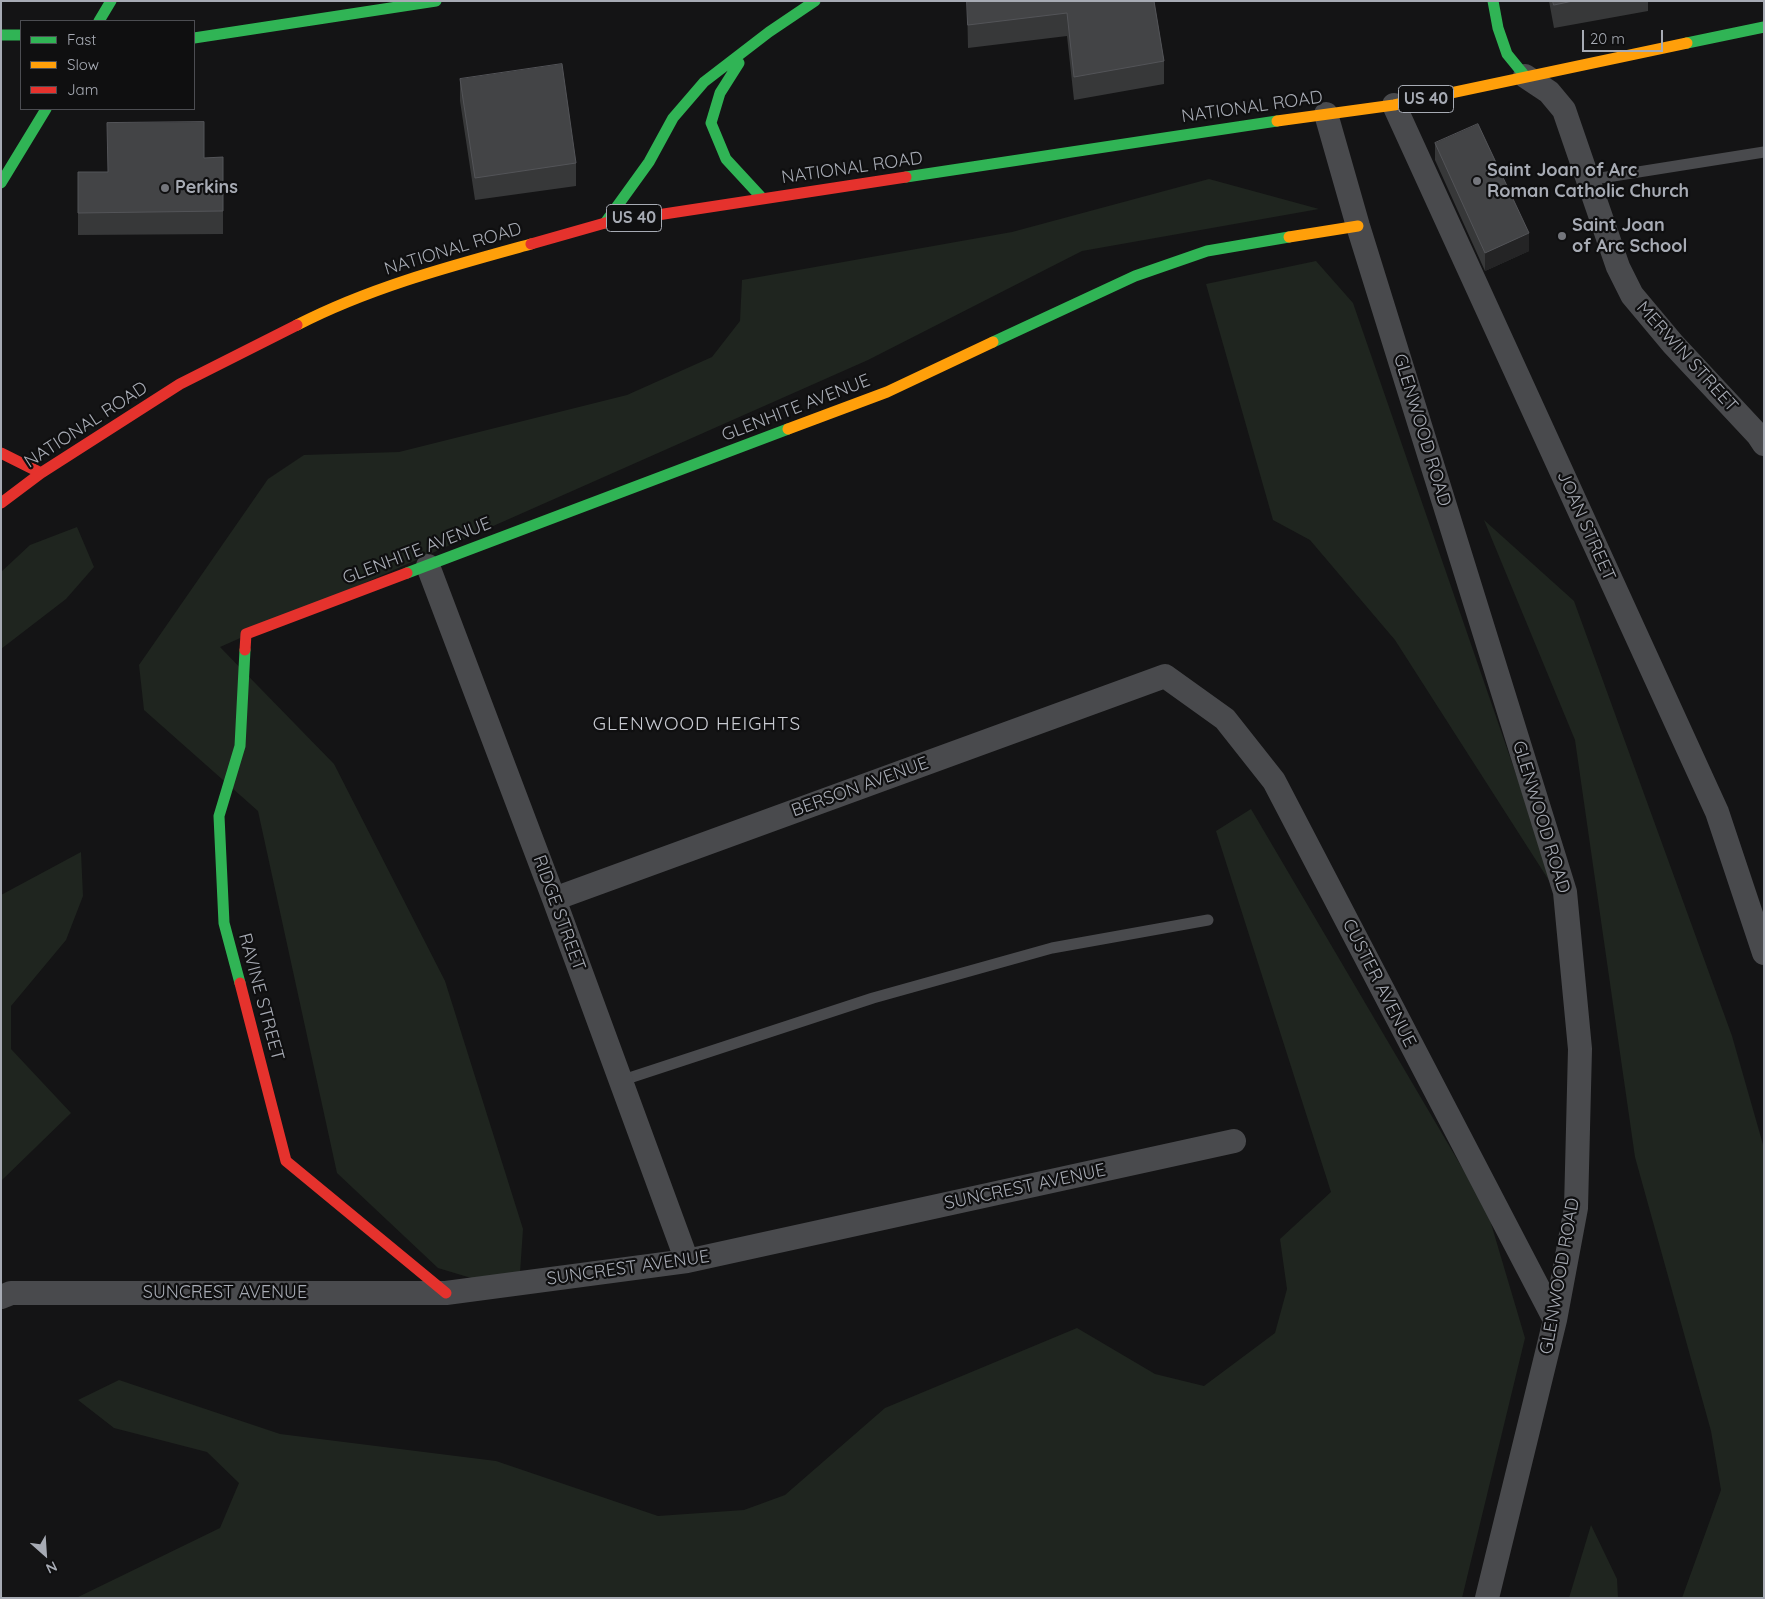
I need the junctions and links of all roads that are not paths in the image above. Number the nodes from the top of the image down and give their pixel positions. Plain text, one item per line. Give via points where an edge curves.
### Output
1 (111, 1) edge
2 (436, 1) edge
3 (815, 1) edge
4 (1493, 1) edge
5 (100, 20) edge
6 (1764, 27) edge
7 (1, 35) edge
8 (20, 35) edge
9 (195, 38) edge
10 (750, 46) junction
11 (1525, 76) junction
12 (1394, 105) junction
13 (45, 110) edge
14 (1326, 114) junction
15 (1764, 152) edge
16 (1588, 180) junction
17 (1, 183) edge
18 (762, 198) junction
19 (605, 223) junction
20 (1358, 226) junction
21 (1764, 444) edge
22 (1, 453) edge
23 (41, 473) junction
24 (1, 503) edge
25 (428, 566) junction
26 (246, 634) joint
27 (1165, 676) joint
28 (554, 899) junction
29 (1208, 920) dead end
30 (1764, 953) edge
31 (620, 1081) junction
32 (1234, 1141) dead end
33 (687, 1261) junction
34 (446, 1293) junction
35 (6, 1296) edge
36 (1555, 1320) junction
37 (1487, 1598) edge

1 - 5 main road
2 - 9 main road
3 - 10 main road
4 - 11 main road, MERWIN STREET via 1507,54
6 - 11 main road, NATIONAL ROAD / US 40
7 - 8 main road
10 - 18 main road via 720,93 711,123 726,160
10 - 19 main road via 704,82 673,118 649,162
11 - 12 main road, NATIONAL ROAD / US 40
11 - 16 street, MERWIN STREET via 1550,92 1564,110
12 - 14 main road, NATIONAL ROAD / US 40
12 - 30 street, JOAN STREET via 1717,812
13 - 17 main road
14 - 18 main road, NATIONAL ROAD / US 40
14 - 20 street, GLENWOOD ROAD
15 - 16 lane
16 - 21 street, MERWIN STREET via 1618,267 1632,295
18 - 19 main road, NATIONAL ROAD / US 40
19 - 23 main road, NATIONAL ROAD / US 40 via 419,275 330,308 180,384
20 - 25 main road, GLENHITE AVENUE via 1207,251 1135,276 887,392
20 - 36 street, GLENWOOD ROAD via 1565,892 1580,1049 1576,1208
22 - 23 main road
23 - 24 main road, NATIONAL ROAD / US 40
25 - 26 main road, GLENHITE AVENUE
25 - 28 street, RIDGE STREET
26 - 34 main road, RAVINE STREET via 240,746 219,816 224,923 286,1161
27 - 28 street, BERSON AVENUE
27 - 36 street, CUSTER AVENUE via 1225,719 1274,781
28 - 31 street, RIDGE STREET
29 - 31 lane via 1052,948 873,998
31 - 33 street, RIDGE STREET
32 - 33 street, SUNCREST AVENUE
33 - 34 street, SUNCREST AVENUE
34 - 35 street, SUNCREST AVENUE
36 - 37 street, GLENWOOD ROAD

